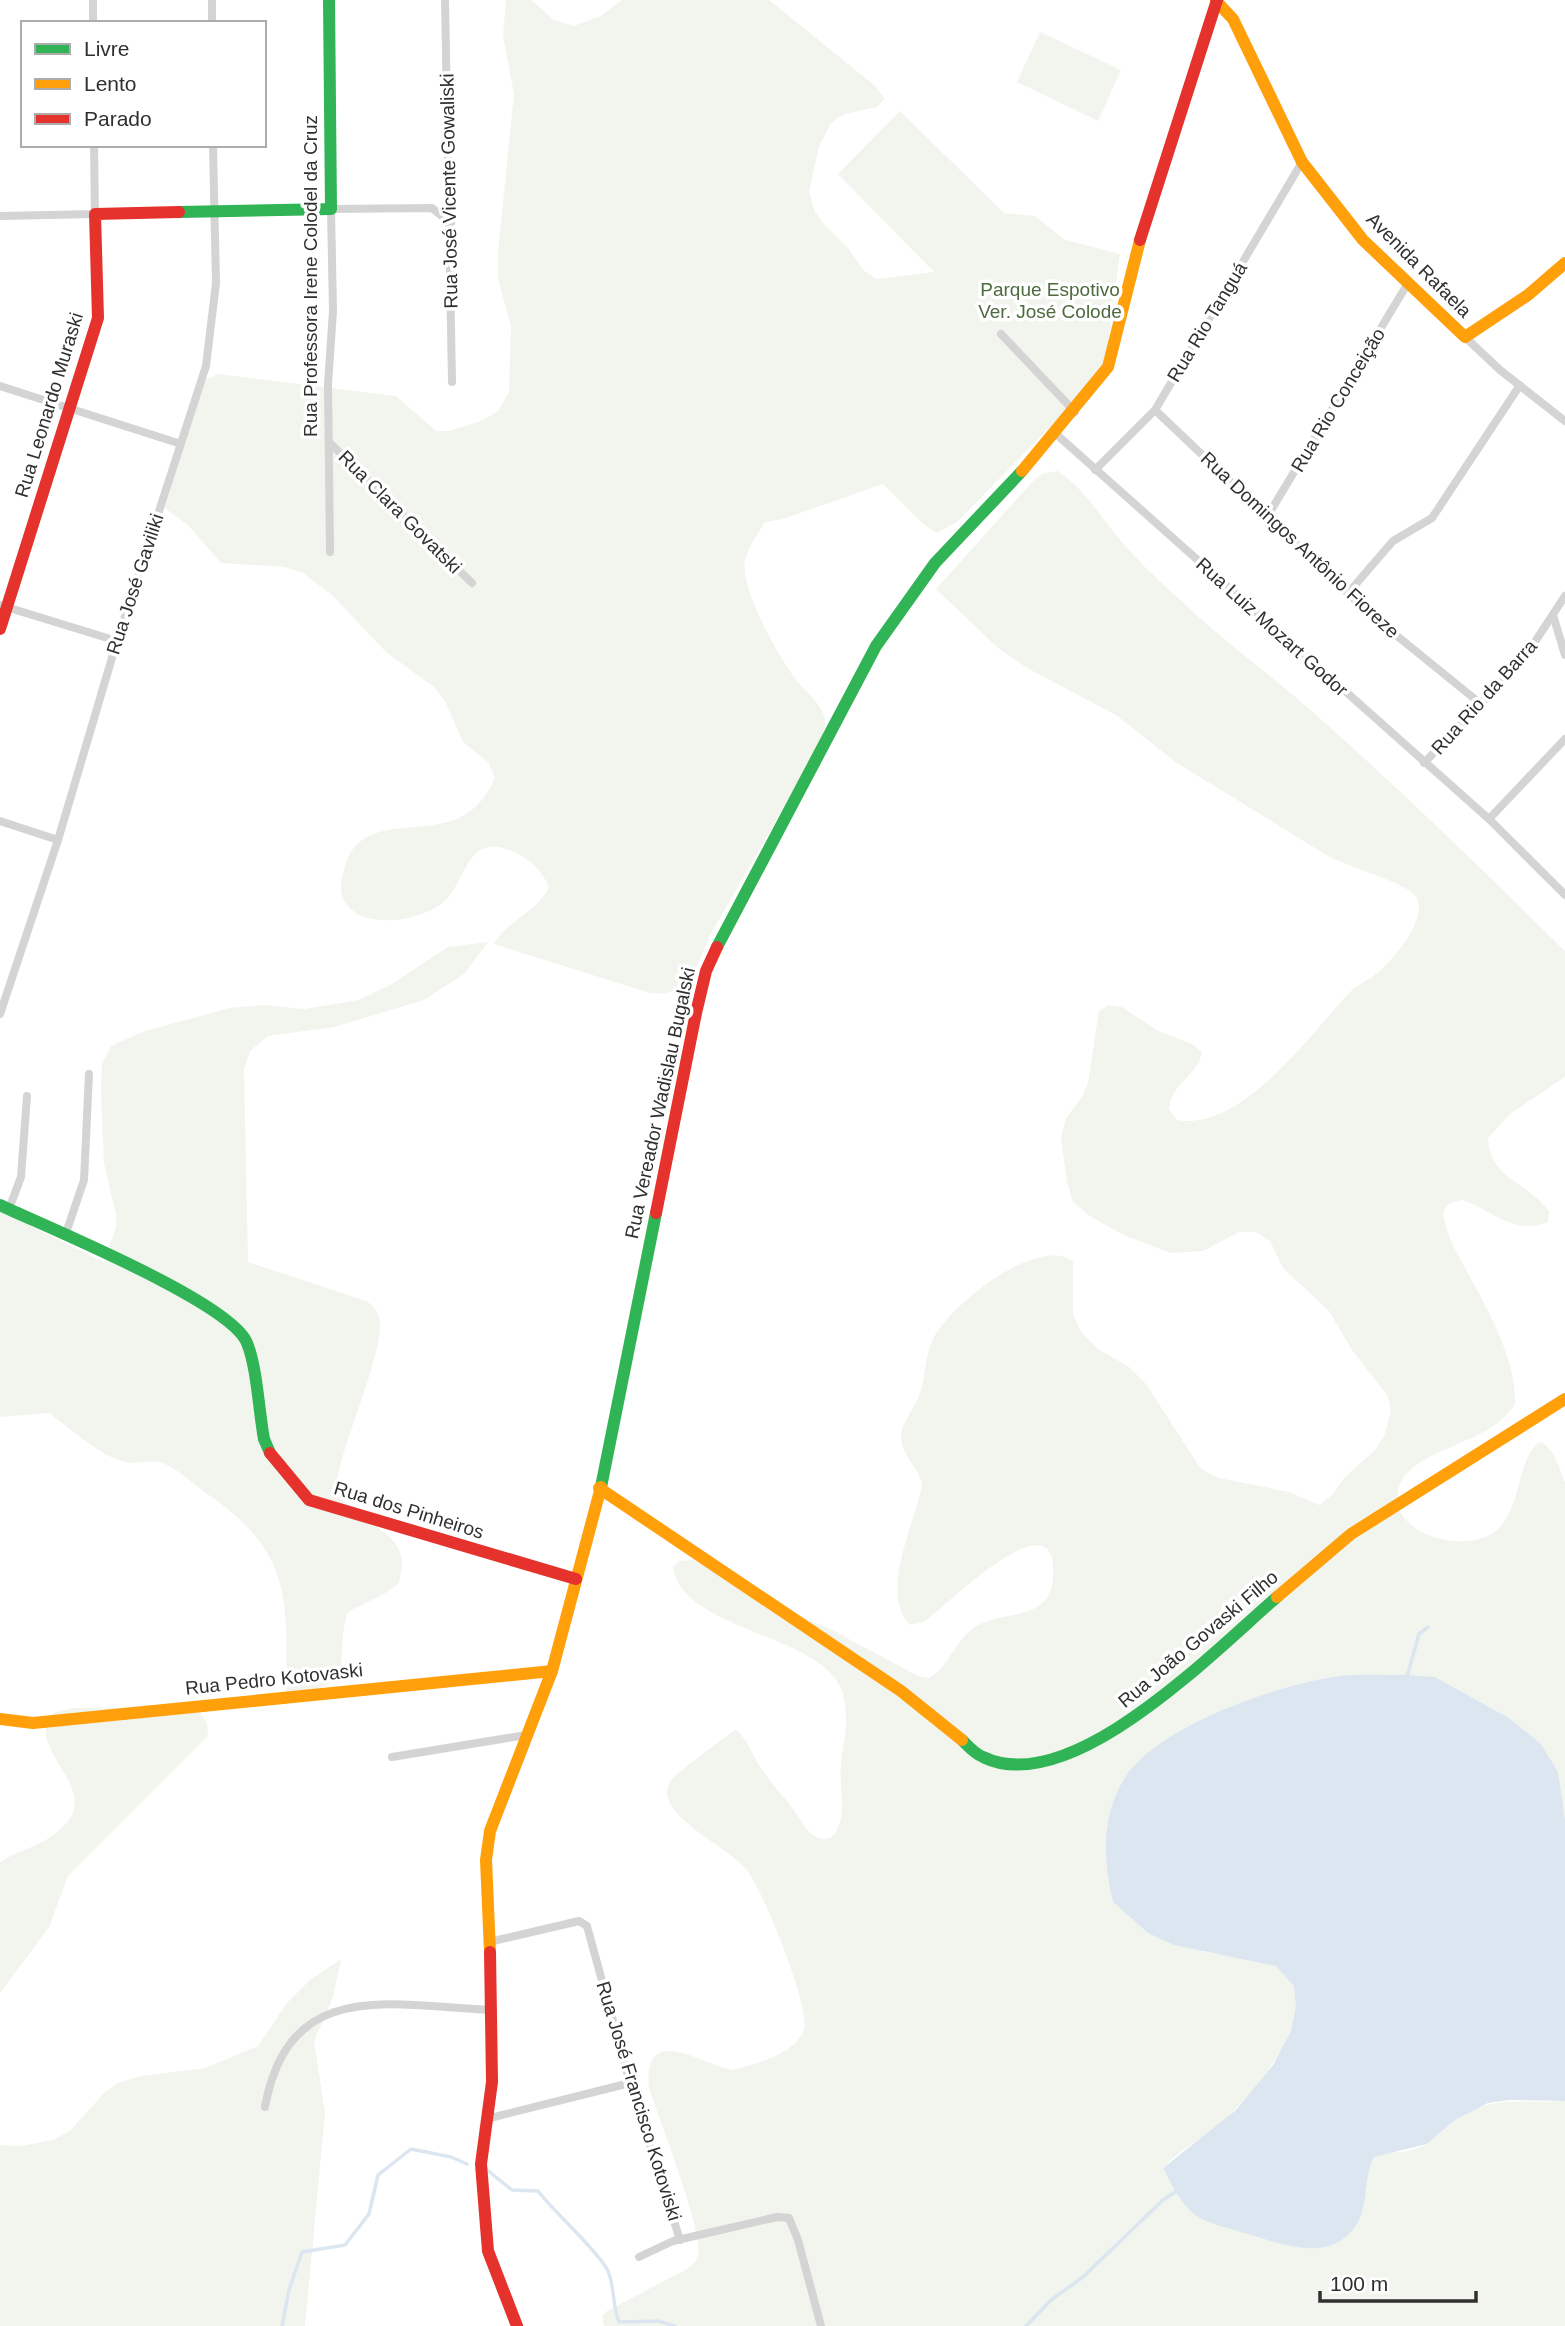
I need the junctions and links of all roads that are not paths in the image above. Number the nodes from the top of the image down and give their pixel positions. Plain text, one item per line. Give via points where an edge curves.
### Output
1 (93, 0) edge
2 (212, 0) edge
3 (329, 0) edge
4 (445, 0) edge
5 (1216, 0) edge
6 (93, 21) edge
7 (212, 21) edge
8 (94, 147) edge
9 (213, 147) edge
10 (1302, 162) junction
11 (331, 209) junction
12 (214, 211) junction
13 (95, 214) junction
14 (0, 216) edge
15 (451, 222) junction
16 (1565, 263) edge
17 (1408, 282) junction
18 (1001, 334) dead end
19 (1465, 337) junction
20 (452, 382) dead end
21 (1520, 385) junction
22 (0, 386) edge
23 (70, 409) junction
24 (1155, 410) junction
25 (1075, 412) junction
26 (1565, 421) edge
27 (1055, 434) junction
28 (329, 442) junction
29 (181, 444) junction
30 (1095, 470) junction
31 (1267, 517) junction
32 (330, 552) dead end
33 (472, 583) dead end
34 (1349, 592) junction
35 (1565, 596) edge
36 (3, 606) edge
37 (1553, 615) junction
38 (0, 629) edge
39 (117, 641) junction
40 (1565, 655) edge
41 (1481, 704) junction
42 (1565, 739) edge
43 (1424, 763) junction
44 (1489, 819) junction
45 (0, 821) edge
46 (58, 840) junction
47 (1565, 895) edge
48 (0, 1014) edge
49 (89, 1074) dead end
50 (27, 1096) dead end
51 (4, 1207) edge
52 (66, 1233) junction
53 (1565, 1399) edge
54 (599, 1488) junction
55 (576, 1579) junction
56 (552, 1671) junction
57 (0, 1719) edge
58 (526, 1735) junction
59 (392, 1757) dead end
60 (489, 1942) junction
61 (493, 2010) junction
62 (630, 2083) junction
63 (265, 2107) dead end
64 (486, 2119) junction
65 (680, 2239) junction
66 (639, 2257) dead end
67 (517, 2326) edge
68 (821, 2326) edge

1 - 6 street
2 - 7 street
3 - 11 street, Rua Professora Irene Colodel da Cruz
4 - 15 street, Rua José Vicente Gowaliski
5 - 10 street, Avenida Rafaela via 1233,19
5 - 25 street, Rua Vereador Wadislau Bugalski via 1146,214 1108,368
8 - 13 street, Rua Leonardo Muraski
9 - 12 street, Rua José Gaviliki
10 - 17 street, Avenida Rafaela via 1363,240
10 - 24 street, Rua Rio Tanguá
11 - 12 street
11 - 15 street via 432,208
11 - 28 street, Rua Professora Irene Colodel da Cruz
12 - 13 street
12 - 29 street, Rua José Gaviliki via 216,282 206,366
13 - 14 street
13 - 23 street, Rua Leonardo Muraski via 97,318
15 - 20 street, Rua José Vicente Gowaliski
16 - 19 street via 1528,295
17 - 19 street, Avenida Rafaela
17 - 31 street, Rua Rio Conceição
18 - 25 street
19 - 21 street, Avenida Rafaela
21 - 26 street, Avenida Rafaela
21 - 34 street via 1432,518 1393,541
22 - 23 street
23 - 29 street
23 - 36 street, Rua Leonardo Muraski
24 - 30 street, Rua Rio Tanguá
24 - 31 street, Rua Domingos Antônio Fioreze
25 - 27 street, Rua Vereador Wadislau Bugalski
27 - 30 street, Rua Luiz Mozart Godor
27 - 54 street, Rua Vereador Wadislau Bugalski via 935,563 876,646 711,960
28 - 32 street, Rua Professora Irene Colodel da Cruz
28 - 33 street, Rua Clara Govatski
29 - 39 street, Rua José Gaviliki
30 - 43 street, Rua Luiz Mozart Godor
31 - 34 street, Rua Domingos Antônio Fioreze
34 - 41 street, Rua Domingos Antônio Fioreze
35 - 37 street, Rua Rio da Barra
36 - 38 street, Rua Leonardo Muraski
36 - 39 street
37 - 40 street
37 - 41 street, Rua Rio da Barra via 1525,657
39 - 46 street, Rua José Gaviliki
41 - 43 street, Rua Rio da Barra
42 - 44 street
43 - 44 street, Rua Luiz Mozart Godor
44 - 47 street, Rua Luiz Mozart Godor
45 - 46 street
46 - 48 street, Rua José Gaviliki
49 - 52 street via 84,1180
50 - 51 street via 21,1177
51 - 52 street, Rua dos Pinheiros
52 - 55 street, Rua dos Pinheiros via 190,1298 240,1331 247,1342 272,1460 309,1500
53 - 54 street, Rua João Govaski Filho via 1350,1534 1130,1722 1061,1759 1007,1764 982,1757 901,1691
54 - 55 street, Rua Vereador Wadislau Bugalski
55 - 56 street, Rua Vereador Wadislau Bugalski
56 - 57 street, Rua Pedro Kotovaski via 33,1723
56 - 58 street, Rua Vereador Wadislau Bugalski
58 - 59 street
58 - 60 street, Rua Vereador Wadislau Bugalski via 490,1831 486,1860
60 - 61 street, Rua Vereador Wadislau Bugalski
60 - 62 street, Rua José Francisco Kotoviski via 584,1922
61 - 63 street via 356,2004 322,2015 295,2035 278,2058
61 - 64 street, Rua Vereador Wadislau Bugalski via 492,2082
62 - 64 street
62 - 65 street, Rua José Francisco Kotoviski
64 - 67 street, Rua Vereador Wadislau Bugalski via 481,2164 488,2251
65 - 66 street
65 - 68 street, Rua José Francisco Kotoviski via 789,2218

